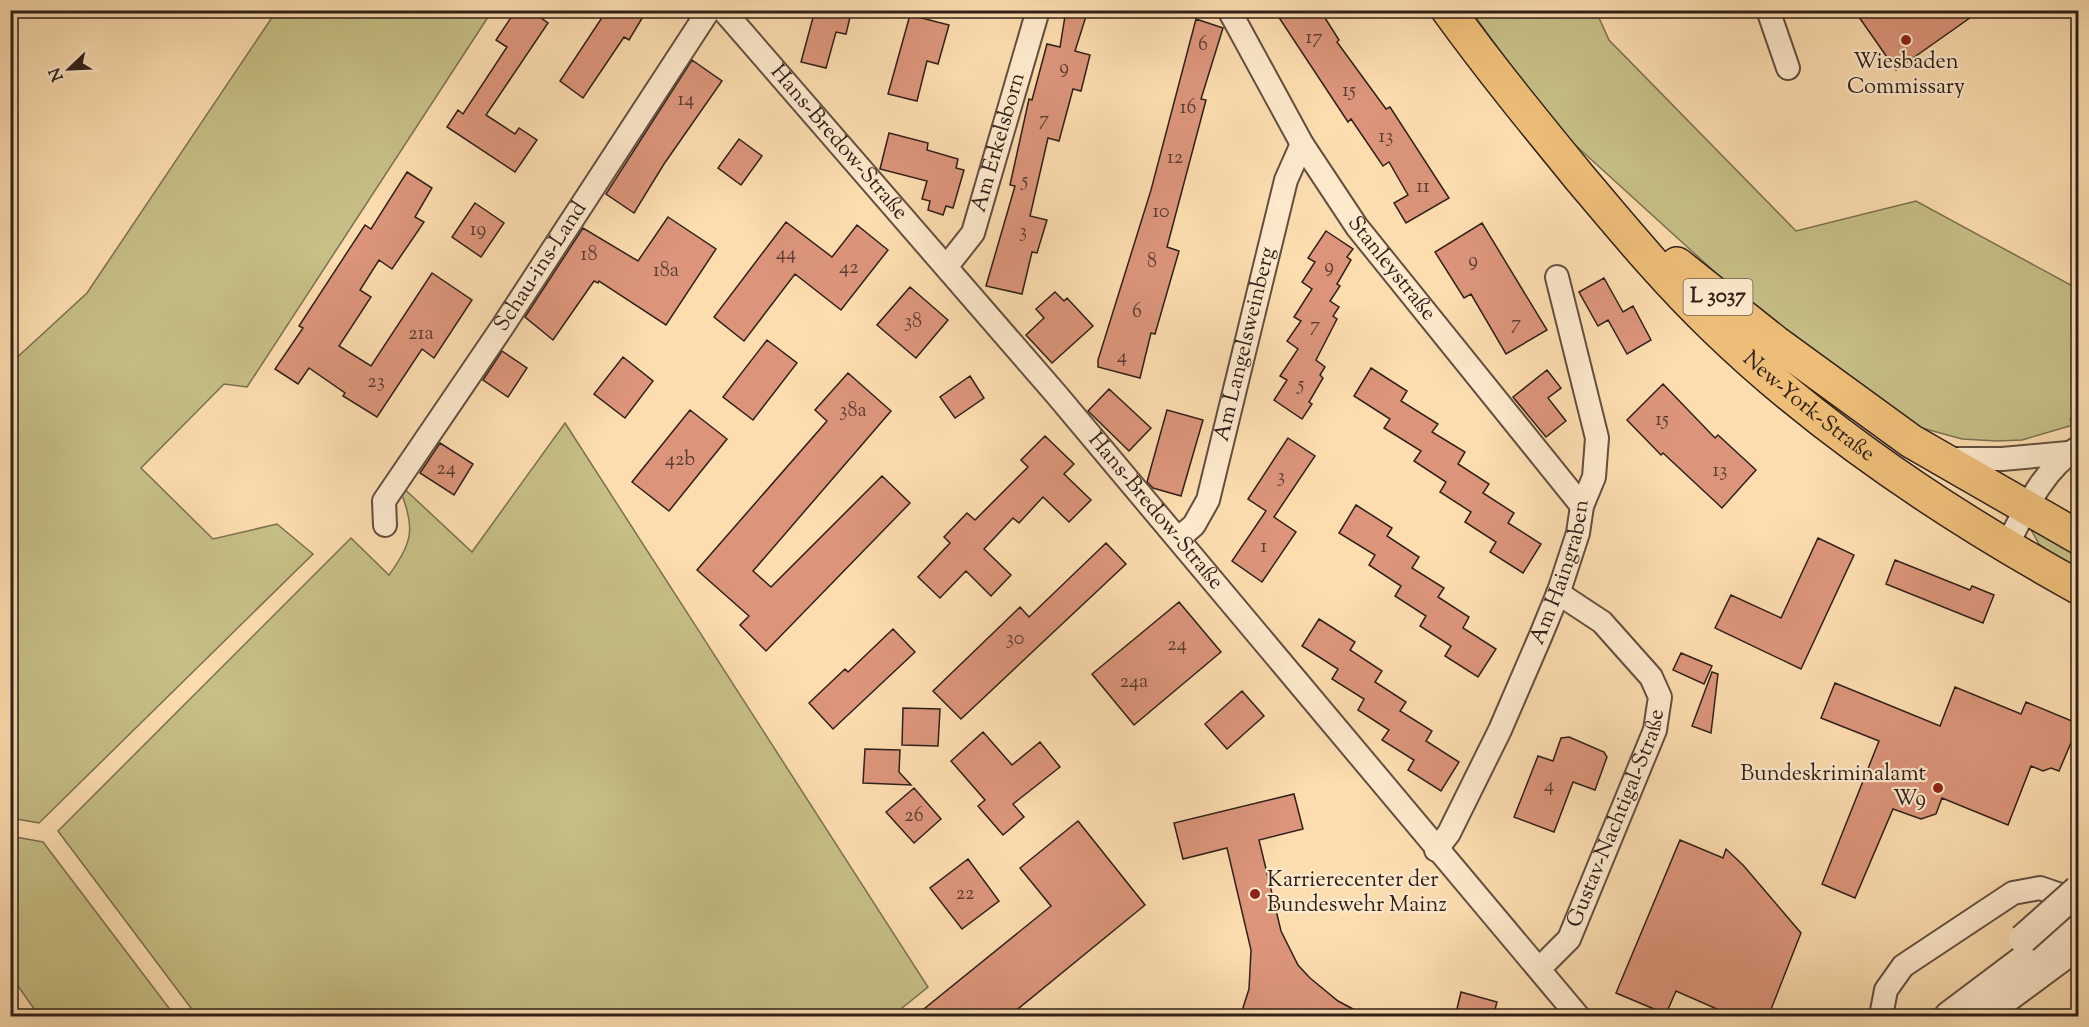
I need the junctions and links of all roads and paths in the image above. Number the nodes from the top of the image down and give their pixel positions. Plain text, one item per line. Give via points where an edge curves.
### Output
1 (709, 10) edge
2 (723, 10) edge
3 (1038, 10) edge
4 (1229, 10) edge
5 (1448, 10) edge
6 (1768, 10) edge
7 (1788, 68) dead end
8 (1302, 144) junction
9 (1580, 177) junction
10 (947, 267) junction
11 (1557, 277) dead end
12 (2073, 450) edge
13 (1938, 459) junction
14 (1582, 506) junction
15 (2026, 509) junction
16 (385, 525) dead end
17 (2079, 537) edge
18 (1178, 539) junction
19 (2006, 547) junction
20 (2079, 587) edge
21 (1558, 593) junction
22 (1436, 850) junction
23 (2079, 890) edge
24 (2079, 901) edge
25 (2079, 919) edge
26 (2079, 945) edge
27 (2034, 954) junction
28 (1540, 968) junction
29 (1578, 1017) edge
30 (1881, 1017) edge
31 (1934, 1017) edge
32 (1949, 1017) edge
33 (1981, 1017) edge

1 - 16 street, Schau-ins-Land via 384,501
2 - 10 street, Hans-Bredow-Straße
3 - 10 street, Am Erkelsborn via 973,233
4 - 8 street, Stanleystraße
5 - 9 main road, New-York-Straße / L 3037 via 1497,78
6 - 7 street
8 - 14 street, Stanleystraße via 1357,227
8 - 18 street, Am Langelsweinberg via 1286,180 1208,500 1194,525
9 - 13 main road, New-York-Straße / L 3037 via 1675,263 1766,335
9 - 19 main road, New-York-Straße / L 3037 via 1667,279 1764,372 1866,453
10 - 18 street, Hans-Bredow-Straße
11 - 14 street, Am Haingraben via 1597,438 1594,477
12 - 13 street via 2002,459
12 - 15 street via 2039,487
13 - 15 main road, New-York-Straße / L 3037
14 - 21 street, Am Haingraben via 1578,533
15 - 17 main road, New-York-Straße / L 3037
15 - 19 street
18 - 22 street, Hans-Bredow-Straße
19 - 20 main road, New-York-Straße / L 3037
21 - 22 street, Am Haingraben via 1500,730 1449,834
21 - 28 street, Gustav-Nachtigal-Straße via 1602,622 1651,677 1660,697 1660,708 1655,729 1569,939
22 - 28 street, Hans-Bredow-Straße
23 - 27 street, bridge
24 - 30 street via 2040,888 2013,893 1903,966 1886,990
25 - 27 street
26 - 27 street
27 - 31 street
27 - 32 street
27 - 33 street
28 - 29 street, Hans-Bredow-Straße

